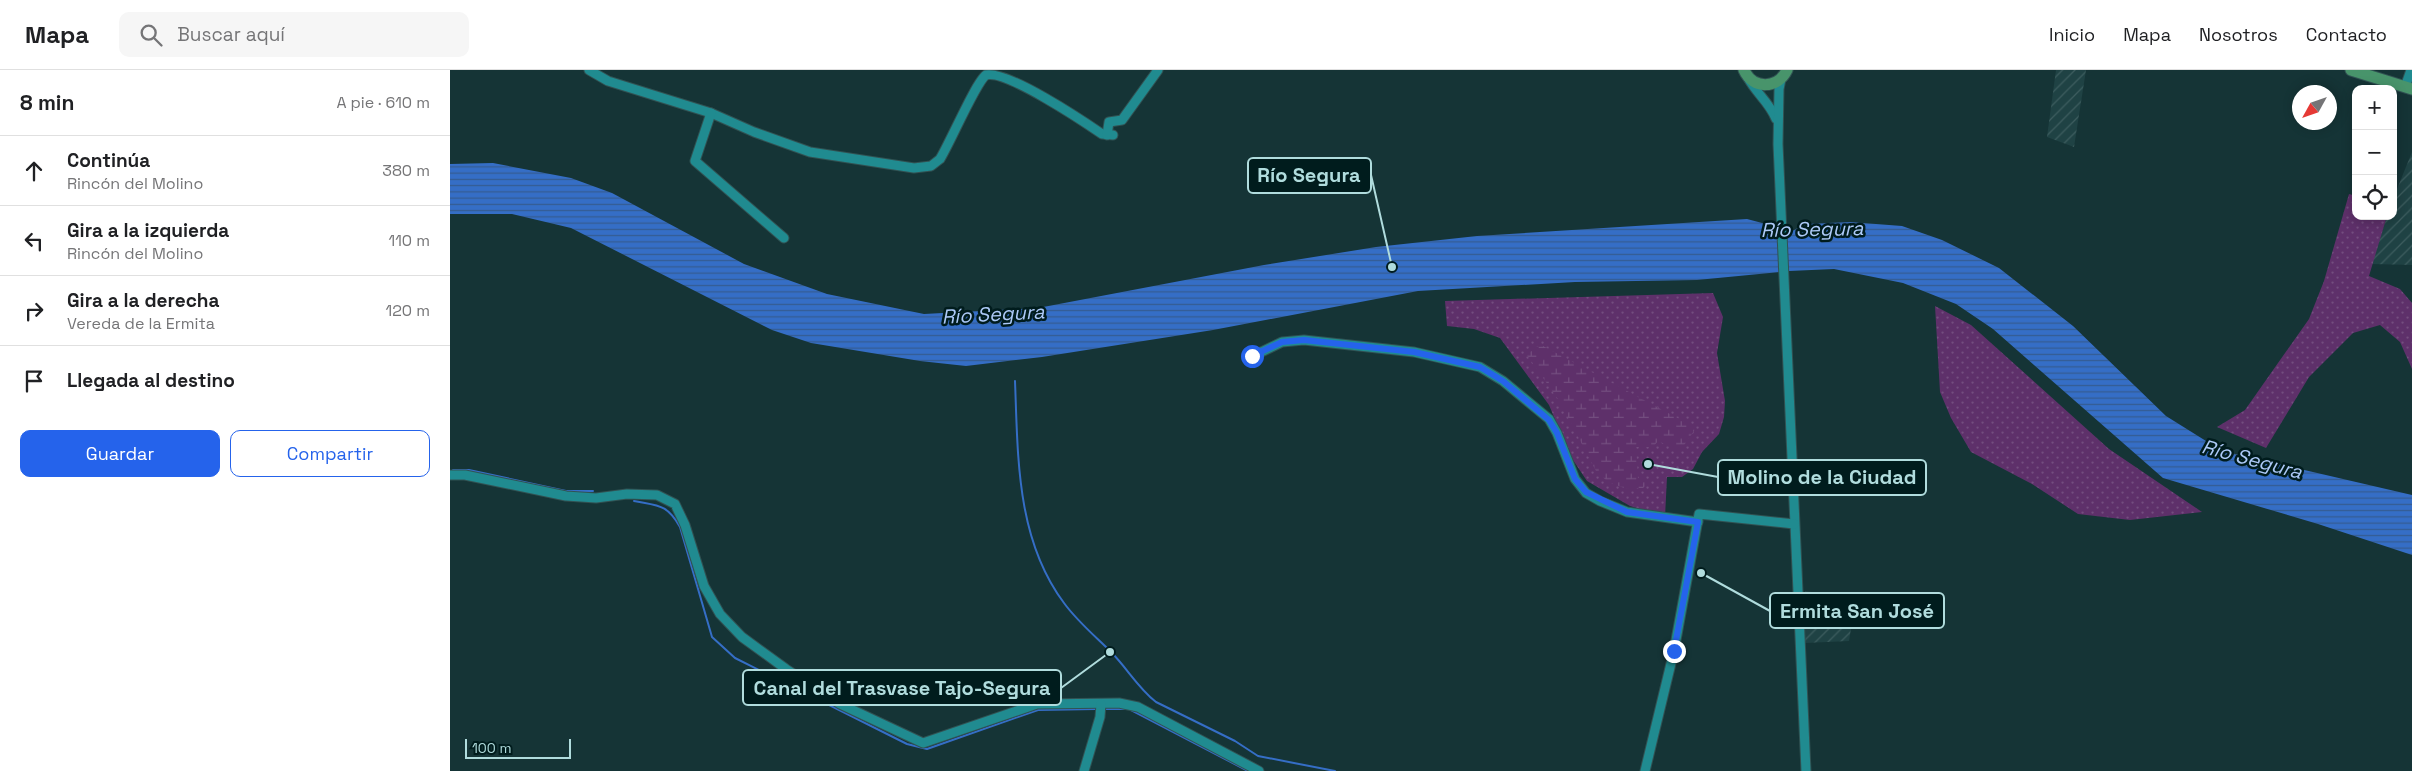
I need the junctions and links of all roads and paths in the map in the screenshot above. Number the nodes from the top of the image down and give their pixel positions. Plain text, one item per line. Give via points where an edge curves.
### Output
1 (589, 70) edge
2 (1158, 70) edge
3 (1796, 70) edge
4 (2351, 70) edge
5 (2411, 70) edge
6 (1744, 73) edge
7 (2376, 74) edge
8 (1784, 75) edge
9 (2409, 88) edge
10 (710, 113) junction
11 (1777, 122) junction
12 (784, 238) dead end
13 (1252, 356) dead end
14 (450, 475) edge
15 (1698, 522) junction
16 (1794, 524) junction
17 (1101, 704) junction
18 (1084, 771) edge
19 (1259, 771) edge
20 (1645, 771) edge
21 (1806, 771) edge

1 - 10 street via 608,81
2 - 10 street via 1122,120 1108,122 1110,135 1102,134 1017,77 996,71 986,75 940,159 931,166 914,168 810,152
3 - 8 main road
4 - 7 main road
5 - 9 street
6 - 8 main road via 1762,85 1772,84
6 - 11 street via 1773,111
7 - 9 main road
8 - 11 street
10 - 12 street via 695,161
11 - 16 street
13 - 15 street via 1282,342 1304,340 1414,352 1480,367 1503,381 1549,420 1575,479 1586,492 1627,512
14 - 17 street via 465,475 566,496 656,495 675,504 685,524 704,586 720,614 742,637 840,704 924,743 1037,704
15 - 16 street via 1699,514
15 - 20 street via 1674,651
16 - 21 street
17 - 18 street
17 - 19 street via 1138,707

